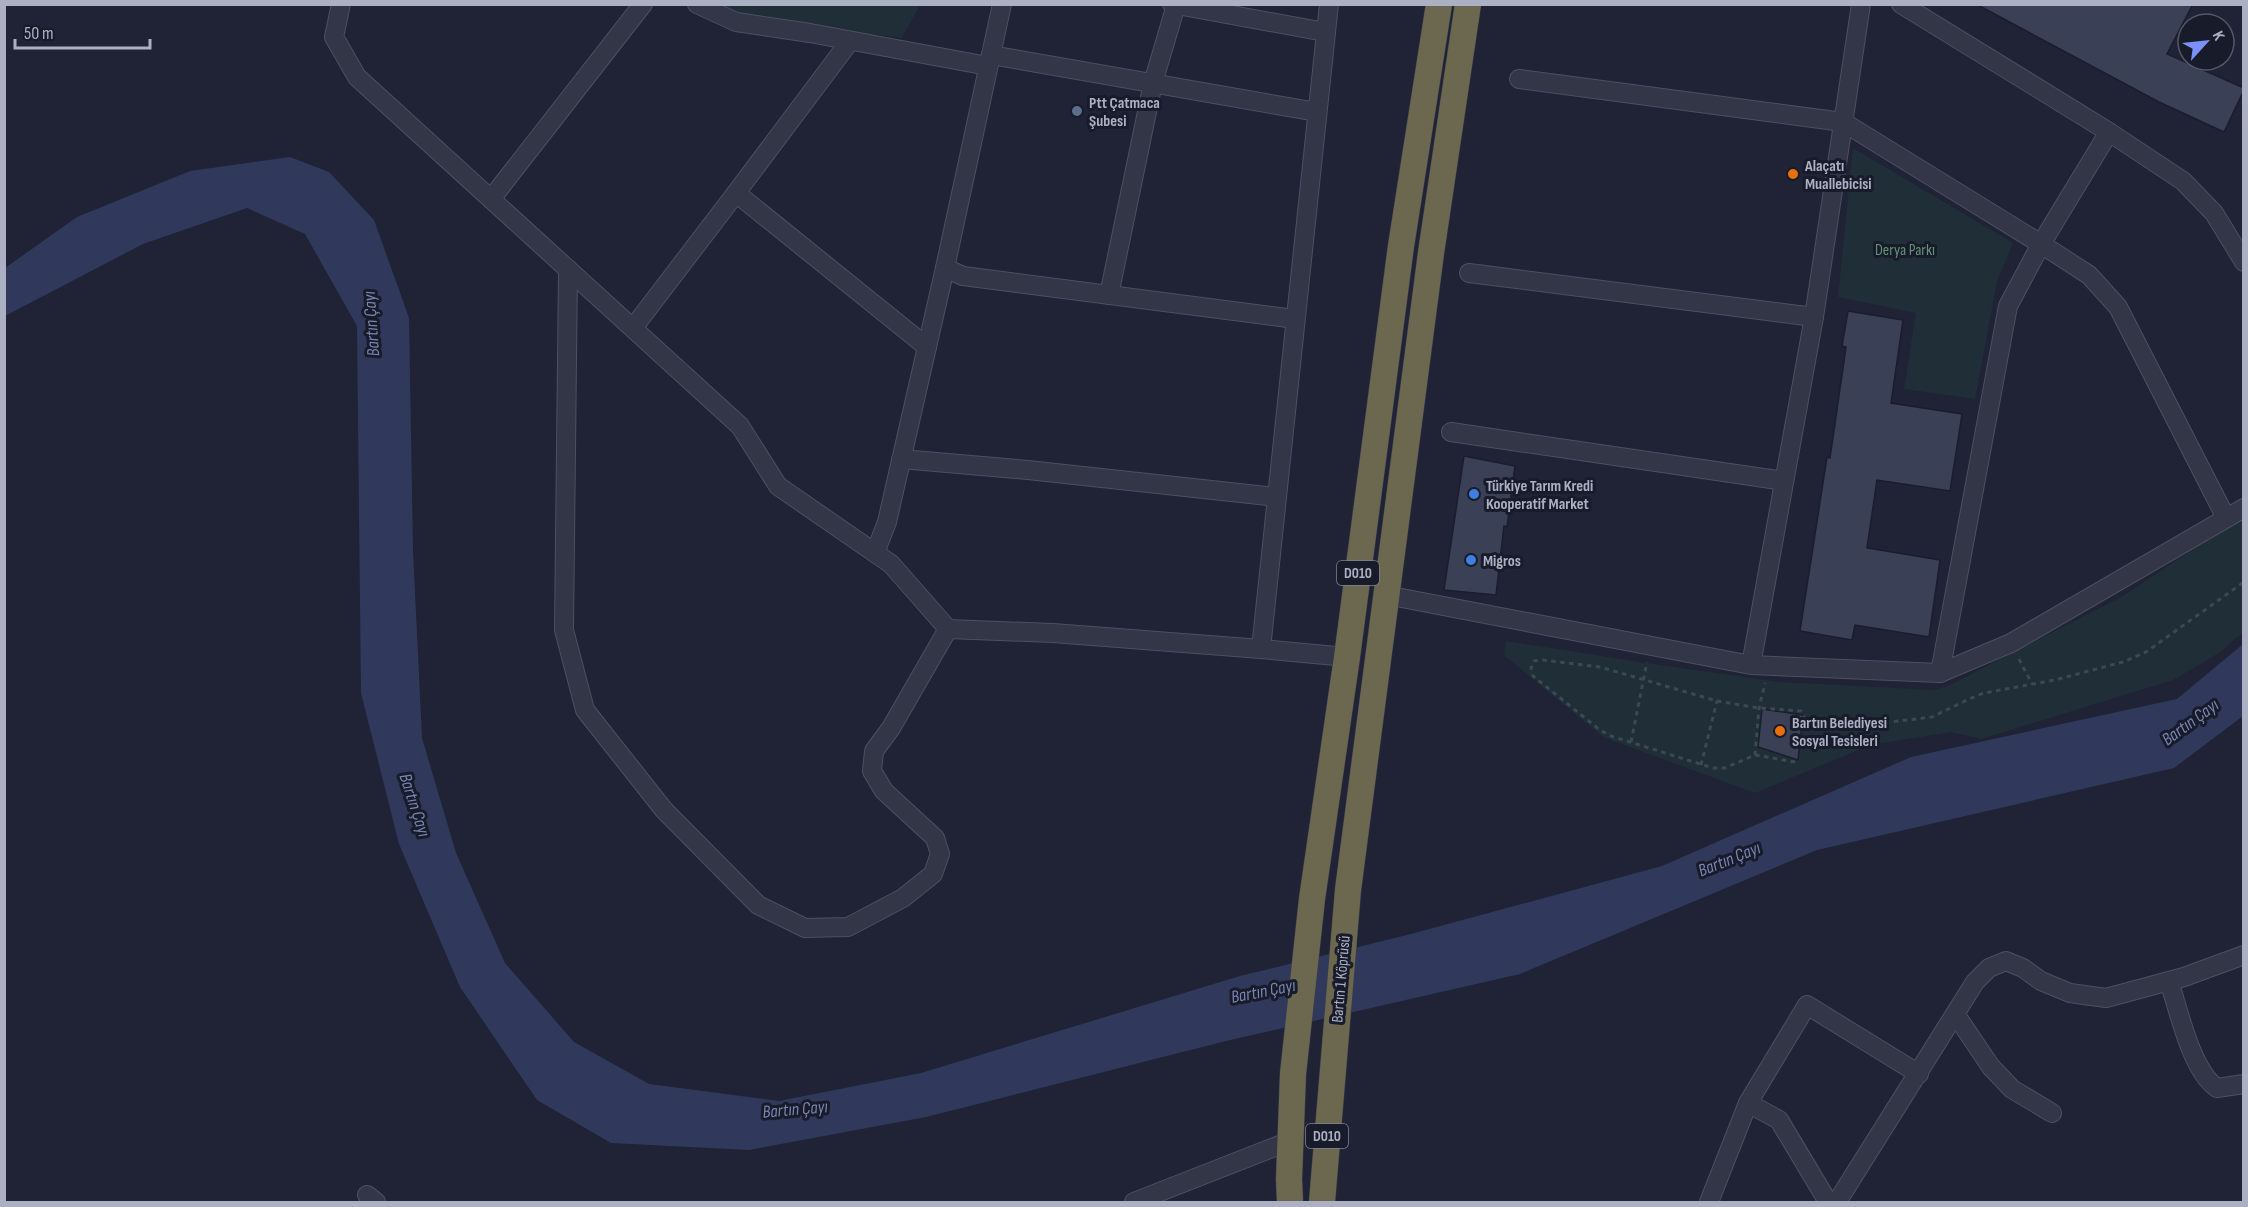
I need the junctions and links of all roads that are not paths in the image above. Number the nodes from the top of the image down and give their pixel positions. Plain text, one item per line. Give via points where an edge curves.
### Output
1 (341, 4) edge
2 (643, 4) edge
3 (697, 4) edge
4 (1002, 4) edge
5 (1329, 4) edge
6 (1439, 4) edge
7 (1468, 4) edge
8 (1861, 4) edge
9 (1901, 4) edge
10 (1174, 5) edge
11 (1325, 32) junction
12 (850, 41) junction
13 (989, 60) junction
14 (1519, 79) dead end
15 (1153, 83) junction
16 (1317, 111) junction
17 (1843, 122) junction
18 (2109, 132) junction
19 (736, 193) junction
20 (491, 199) junction
21 (2041, 244) junction
22 (2244, 262) edge
23 (945, 268) junction
24 (568, 269) junction
25 (1469, 273) dead end
26 (1109, 295) junction
27 (1814, 317) junction
28 (1295, 319) junction
29 (633, 328) junction
30 (927, 347) junction
31 (1451, 432) dead end
32 (901, 459) junction
33 (1784, 481) junction
34 (1277, 497) junction
35 (2244, 508) edge
36 (2226, 518) junction
37 (875, 553) junction
38 (1386, 595) junction
39 (948, 628) junction
40 (1261, 649) junction
41 (1347, 657) junction
42 (1760, 665) junction
43 (1940, 673) junction
44 (2244, 955) edge
45 (2169, 981) junction
46 (1954, 1017) junction
47 (1919, 1074) junction
48 (2244, 1084) edge
49 (1748, 1103) junction
50 (2052, 1113) dead end
51 (1290, 1141) junction
52 (1134, 1203) edge
53 (1290, 1203) edge
54 (1322, 1203) edge
55 (1709, 1203) edge
56 (1828, 1203) edge
57 (1837, 1203) edge

1 - 20 street via 334,37 357,77
2 - 20 street
3 - 12 street via 736,22
4 - 13 street
5 - 11 street
6 - 41 highway, D010 via 1401,246
7 - 38 highway, D010
8 - 17 street
9 - 18 street
10 - 11 street
10 - 15 street
11 - 16 street
12 - 13 street
12 - 19 street
13 - 15 street
13 - 23 street
14 - 17 street
15 - 16 street
15 - 26 street
16 - 28 street
17 - 21 street
17 - 27 street
18 - 21 street
18 - 22 street via 2183,181 2214,213
19 - 29 street
19 - 30 street
20 - 24 street
21 - 36 street via 2089,275 2118,307
21 - 43 street via 2008,306
23 - 26 street via 963,276
23 - 30 street
24 - 29 street
24 - 39 street via 564,630 585,710 664,810 758,905 805,928 848,927 903,898 933,874 940,854 935,838 884,791 872,771 874,751
25 - 27 street
26 - 28 street
27 - 33 street
28 - 34 street
29 - 37 street via 741,426 778,486
30 - 32 street
31 - 33 street
32 - 34 street
32 - 37 street via 887,522
33 - 42 street
34 - 40 street
35 - 36 street
36 - 43 street via 2011,643
37 - 39 street via 891,564
38 - 42 street
38 - 54 highway, Bartın 1 Köprüsü / D010 via 1348,890
39 - 40 street
40 - 41 street
41 - 51 highway, D010 via 1312,899 1293,1074
42 - 43 street
44 - 45 street
45 - 46 street via 2106,998 2070,993 2006,961 1989,968 1975,982
45 - 48 street via 2192,1049 2209,1083 2217,1088
46 - 47 street
46 - 50 street via 2012,1089
47 - 49 street via 1807,1005
47 - 57 street
49 - 55 street
49 - 56 street via 1779,1120
51 - 52 street
51 - 53 highway, D010

